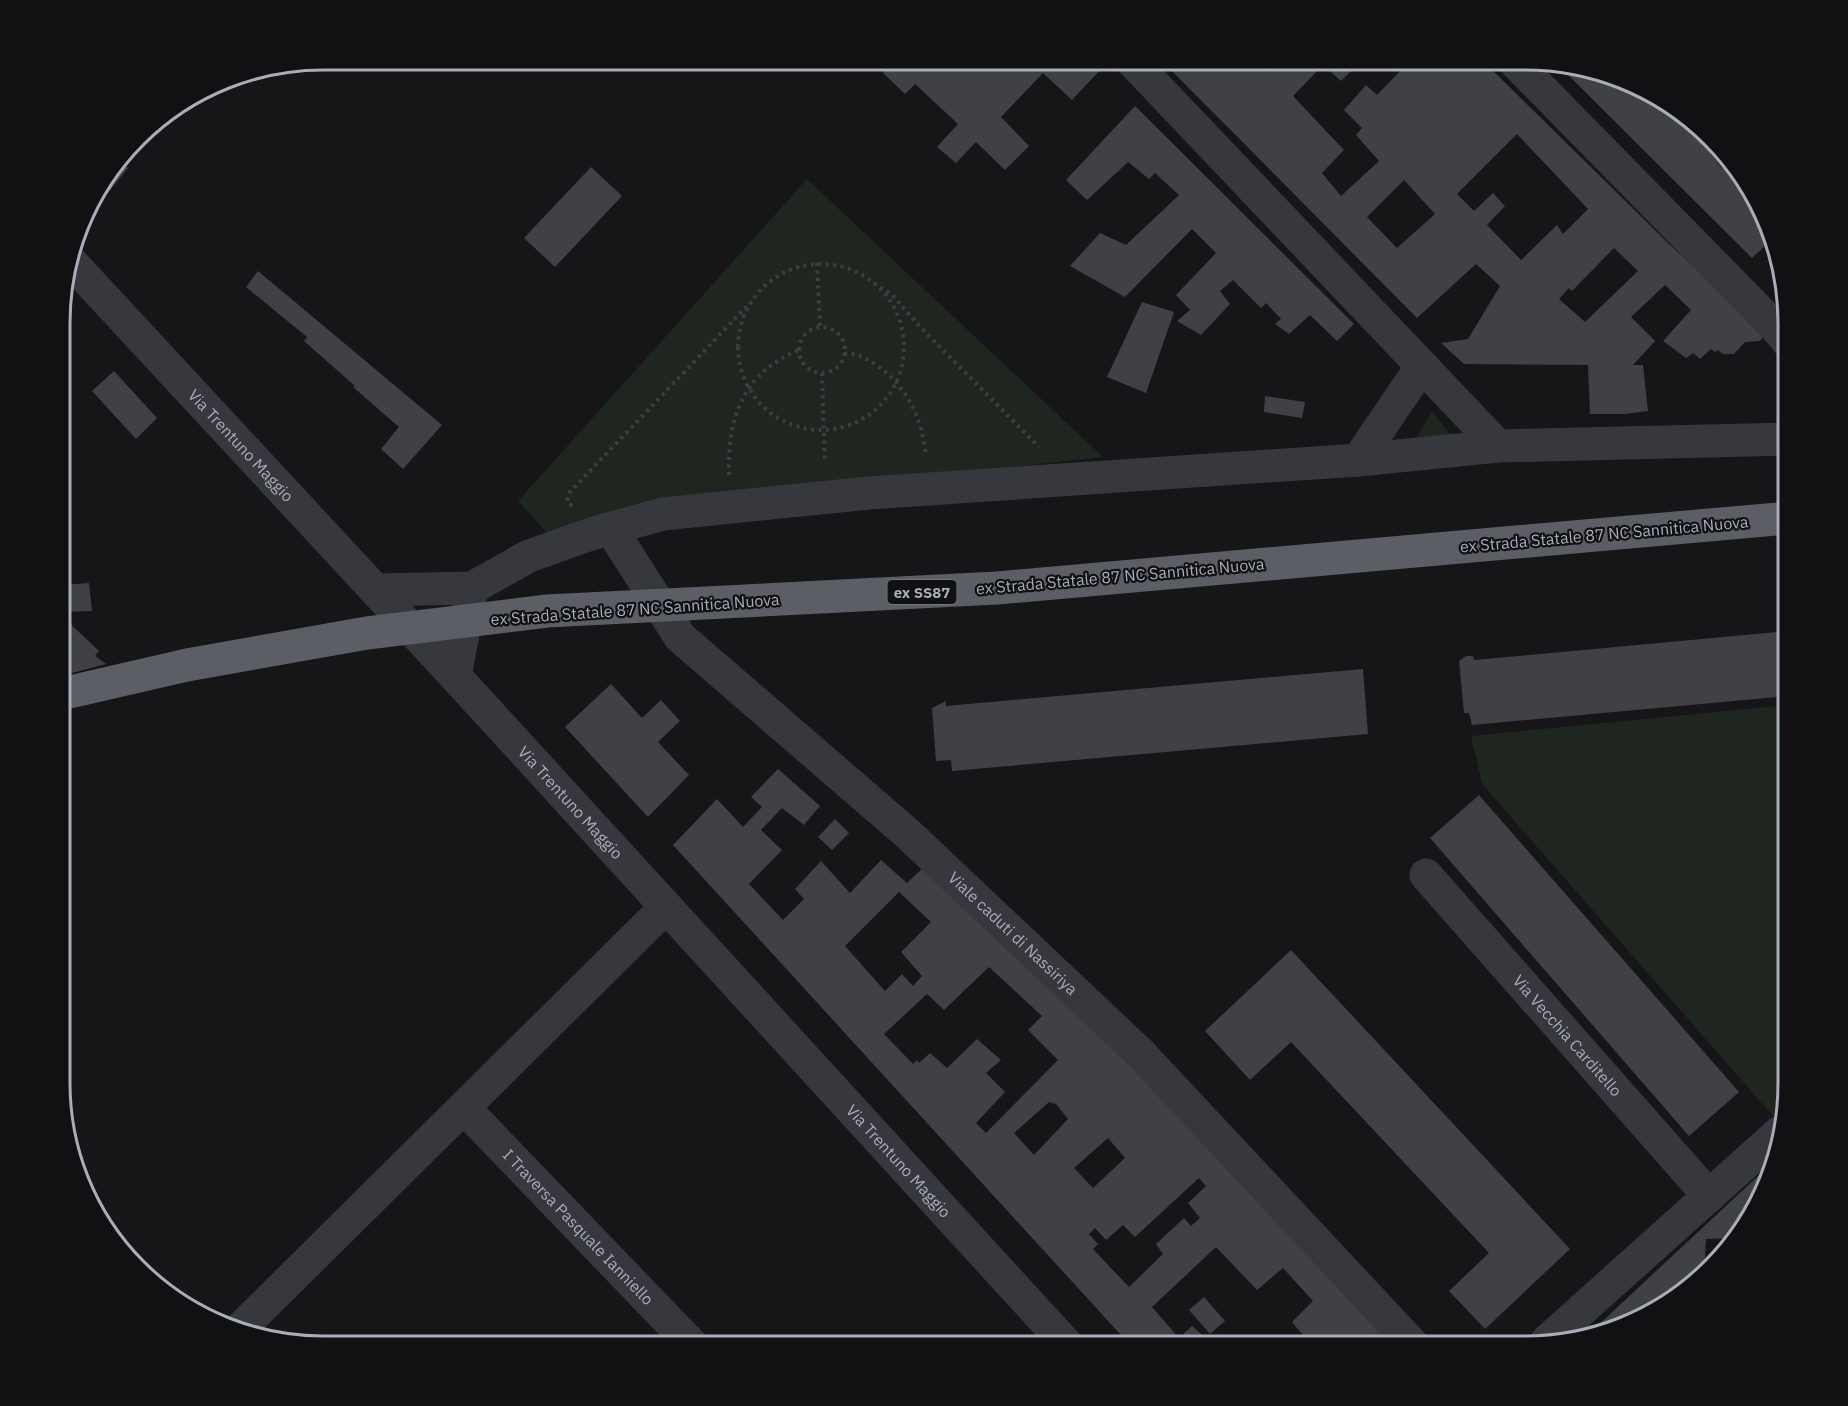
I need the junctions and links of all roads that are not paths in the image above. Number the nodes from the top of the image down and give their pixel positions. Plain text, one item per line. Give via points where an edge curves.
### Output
1 (1141, 70) edge
2 (1523, 70) edge
3 (77, 268) edge
4 (1778, 330) edge
5 (1422, 366) junction
6 (1778, 439) edge
7 (1498, 446) junction
8 (1358, 460) junction
9 (1778, 519) edge
10 (611, 529) junction
11 (472, 588) junction
12 (376, 590) junction
13 (456, 676) junction
14 (70, 692) edge
15 (1426, 875) dead end
16 (666, 907) junction
17 (464, 1108) junction
18 (1771, 1140) edge
19 (1709, 1196) junction
20 (246, 1323) edge
21 (1556, 1333) edge
22 (683, 1336) edge
23 (1059, 1336) edge
24 (1405, 1336) edge

1 - 5 street
2 - 4 street
3 - 12 street, Via Trentuno Maggio
5 - 7 street
5 - 8 street
6 - 7 street
7 - 8 street
8 - 10 street via 869,493 663,514
9 - 14 highway, ex Strada Statale 87 NC Sannitica Nuova / ex SS87, bridge via 997,588 547,611 367,633 187,665
10 - 11 street via 530,556
10 - 24 street, Viale caduti di Nassiriya via 680,636 908,834 1140,1053
11 - 12 street
11 - 13 street
12 - 13 street, Via Trentuno Maggio
13 - 16 street, Via Trentuno Maggio
15 - 19 street, Via Vecchia Carditello
16 - 17 street
16 - 23 street, Via Trentuno Maggio
17 - 20 street
17 - 22 street, I Traversa Pasquale Ianniello
18 - 19 street
19 - 21 street

